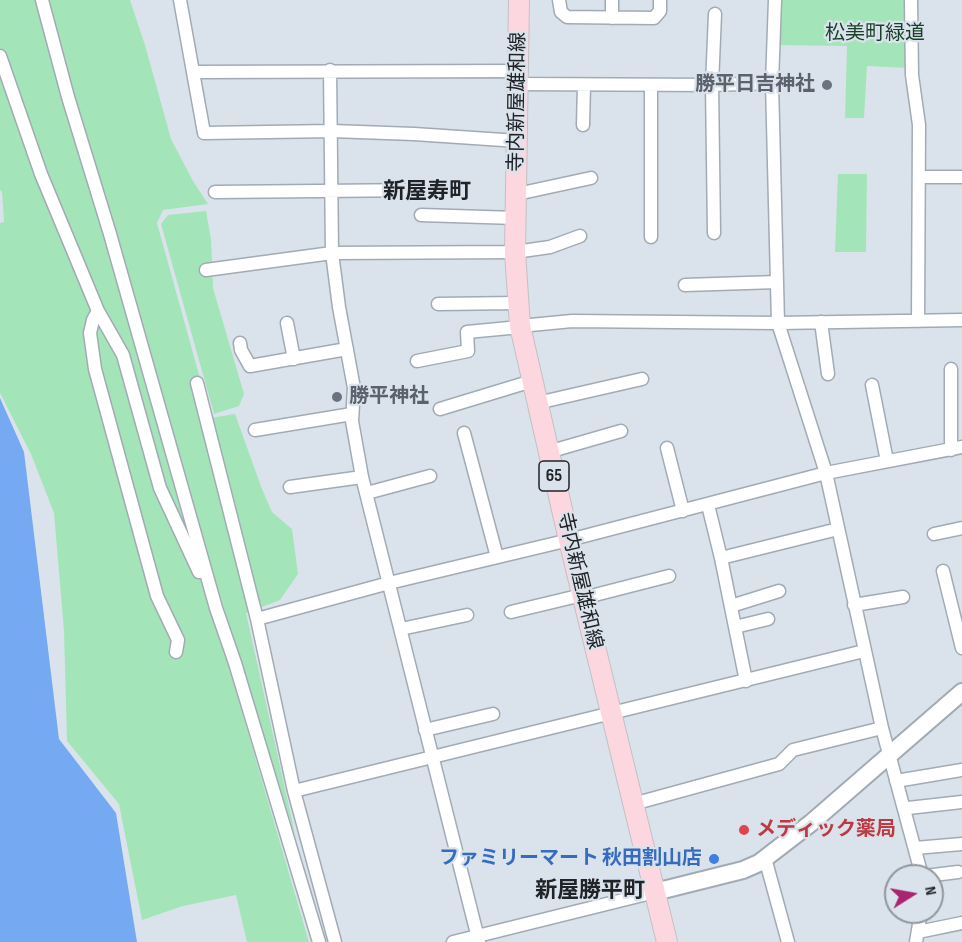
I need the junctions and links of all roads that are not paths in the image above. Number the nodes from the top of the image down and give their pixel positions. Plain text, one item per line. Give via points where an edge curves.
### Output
1 (42, 0) edge
2 (180, 0) edge
3 (519, 0) edge
4 (559, 0) edge
5 (612, 0) edge
6 (660, 0) edge
7 (775, 0) edge
8 (911, 0) edge
9 (715, 14) dead end
10 (612, 18) junction
11 (0, 57) edge
12 (330, 70) junction
13 (194, 72) junction
14 (518, 78) junction
15 (772, 83) junction
16 (584, 85) junction
17 (651, 85) junction
18 (712, 85) junction
19 (583, 125) dead end
20 (332, 131) junction
21 (518, 141) junction
22 (920, 177) junction
23 (962, 177) edge
24 (591, 178) dead end
25 (332, 190) junction
26 (422, 190) dead end
27 (215, 192) dead end
28 (517, 194) junction
29 (421, 215) dead end
30 (516, 218) junction
31 (714, 233) dead end
32 (580, 236) dead end
33 (651, 237) dead end
34 (516, 252) junction
35 (332, 253) junction
36 (206, 270) dead end
37 (777, 282) junction
38 (685, 285) dead end
39 (518, 303) junction
40 (438, 304) dead end
41 (98, 311) junction
42 (962, 320) edge
43 (918, 321) junction
44 (821, 322) junction
45 (287, 323) dead end
46 (778, 323) junction
47 (520, 326) junction
48 (240, 343) dead end
49 (347, 349) junction
50 (294, 359) junction
51 (417, 361) dead end
52 (951, 369) dead end
53 (828, 374) dead end
54 (642, 380) dead end
55 (532, 381) junction
56 (197, 383) dead end
57 (872, 385) dead end
58 (537, 404) junction
59 (440, 409) dead end
60 (352, 414) junction
61 (255, 430) dead end
62 (621, 431) dead end
63 (464, 433) dead end
64 (667, 448) dead end
65 (956, 448) edge
66 (549, 452) junction
67 (887, 461) junction
68 (826, 473) junction
69 (430, 476) dead end
70 (362, 477) junction
71 (290, 488) dead end
72 (367, 493) junction
73 (708, 505) junction
74 (683, 511) junction
75 (962, 528) edge
76 (838, 530) junction
77 (934, 534) dead end
78 (569, 540) junction
79 (497, 557) junction
80 (721, 558) junction
81 (943, 571) dead end
82 (669, 576) dead end
83 (389, 583) junction
84 (779, 591) dead end
85 (962, 591) edge
86 (948, 595) junction
87 (582, 597) junction
88 (903, 597) dead end
89 (854, 605) junction
90 (731, 606) junction
91 (216, 608) junction
92 (511, 612) dead end
93 (467, 615) dead end
94 (768, 619) dead end
95 (257, 620) junction
96 (735, 627) junction
97 (400, 628) junction
98 (962, 648) edge
99 (864, 651) junction
100 (176, 652) dead end
101 (746, 681) junction
102 (962, 692) edge
103 (493, 714) dead end
104 (610, 714) junction
105 (882, 728) junction
106 (425, 730) junction
107 (889, 756) junction
108 (433, 758) junction
109 (962, 770) edge
110 (896, 781) junction
111 (294, 791) junction
112 (962, 802) edge
113 (633, 804) junction
114 (908, 808) dead end
115 (962, 844) edge
116 (915, 848) junction
117 (765, 858) junction
118 (920, 864) edge
119 (958, 872) dead end
120 (944, 874) edge
121 (655, 892) junction
122 (962, 923) edge
123 (917, 937) edge
124 (478, 939) edge
125 (319, 942) edge
126 (335, 942) edge
127 (453, 942) edge
128 (667, 942) edge
129 (788, 942) edge

1 - 91 street
2 - 13 street
3 - 14 main road, 寺内新屋雄和線 / 65
4 - 10 street via 561,12 567,17
5 - 10 street
6 - 10 street via 660,11 654,18
7 - 15 street
8 - 22 street via 910,40
9 - 18 street
11 - 41 street via 41,174
12 - 13 street
12 - 14 street
12 - 20 street
13 - 20 street via 204,133
14 - 16 street
14 - 21 main road, 寺内新屋雄和線 / 65
15 - 18 street
15 - 37 street
16 - 17 street
16 - 19 street
17 - 18 street
17 - 33 street
18 - 31 street
20 - 21 street
20 - 25 street
21 - 28 main road, 寺内新屋雄和線 / 65
22 - 23 street
22 - 43 street
24 - 28 street
25 - 26 street
25 - 27 street
25 - 35 street
28 - 30 main road, 寺内新屋雄和線 / 65
29 - 30 street
30 - 34 main road, 寺内新屋雄和線 / 65
32 - 34 street via 550,247
34 - 35 street
34 - 39 main road, 寺内新屋雄和線 / 65
35 - 36 street
35 - 49 street
37 - 38 street
37 - 46 street
39 - 40 street
39 - 47 main road, 寺内新屋雄和線 / 65
41 - 91 street via 123,355 160,488
41 - 100 street via 90,333 95,369 157,596 178,639
42 - 43 street
43 - 44 street
44 - 46 street
44 - 53 street
45 - 50 street
46 - 47 street via 572,321
46 - 68 street
47 - 51 street via 467,332 468,351
47 - 55 main road, 寺内新屋雄和線 / 65
48 - 50 street via 250,366
49 - 50 street
49 - 60 street via 354,388
52 - 65 street
54 - 58 street
55 - 58 main road, 寺内新屋雄和線 / 65
55 - 59 street
56 - 95 street
57 - 67 street
58 - 66 main road, 寺内新屋雄和線 / 65
60 - 61 street
60 - 70 street
62 - 66 street
63 - 79 street
64 - 74 street
65 - 67 street
66 - 78 main road, 寺内新屋雄和線 / 65
67 - 68 street
68 - 73 street
68 - 76 street
69 - 72 street
70 - 71 street
70 - 72 street
72 - 83 street
73 - 74 street
73 - 80 street
74 - 78 street
75 - 77 street
76 - 80 street
76 - 89 street
78 - 79 street
78 - 87 main road, 寺内新屋雄和線 / 65
79 - 83 street
80 - 90 street
81 - 86 street
82 - 87 street
83 - 95 street
83 - 97 street
84 - 90 street
85 - 86 street
86 - 98 street
87 - 92 street
87 - 104 main road, 寺内新屋雄和線 / 65
88 - 89 street
89 - 99 street
90 - 96 street
91 - 125 street
93 - 97 street
94 - 96 street
95 - 111 street
96 - 101 street
97 - 106 street
99 - 101 street
99 - 105 street
101 - 104 street
102 - 107 street
103 - 106 street
104 - 108 street
104 - 113 main road, 寺内新屋雄和線 / 65
105 - 107 street
105 - 113 street via 793,750 779,764
106 - 108 street
107 - 110 street
107 - 117 street
108 - 111 street
108 - 124 street
109 - 110 street
110 - 116 street
111 - 126 street
112 - 114 street
113 - 121 main road, 寺内新屋雄和線 / 65
115 - 116 street
116 - 118 street
117 - 121 street via 743,870
117 - 129 street
119 - 120 street
121 - 124 street
121 - 128 main road, 寺内新屋雄和線 / 65
122 - 123 street
124 - 127 street

